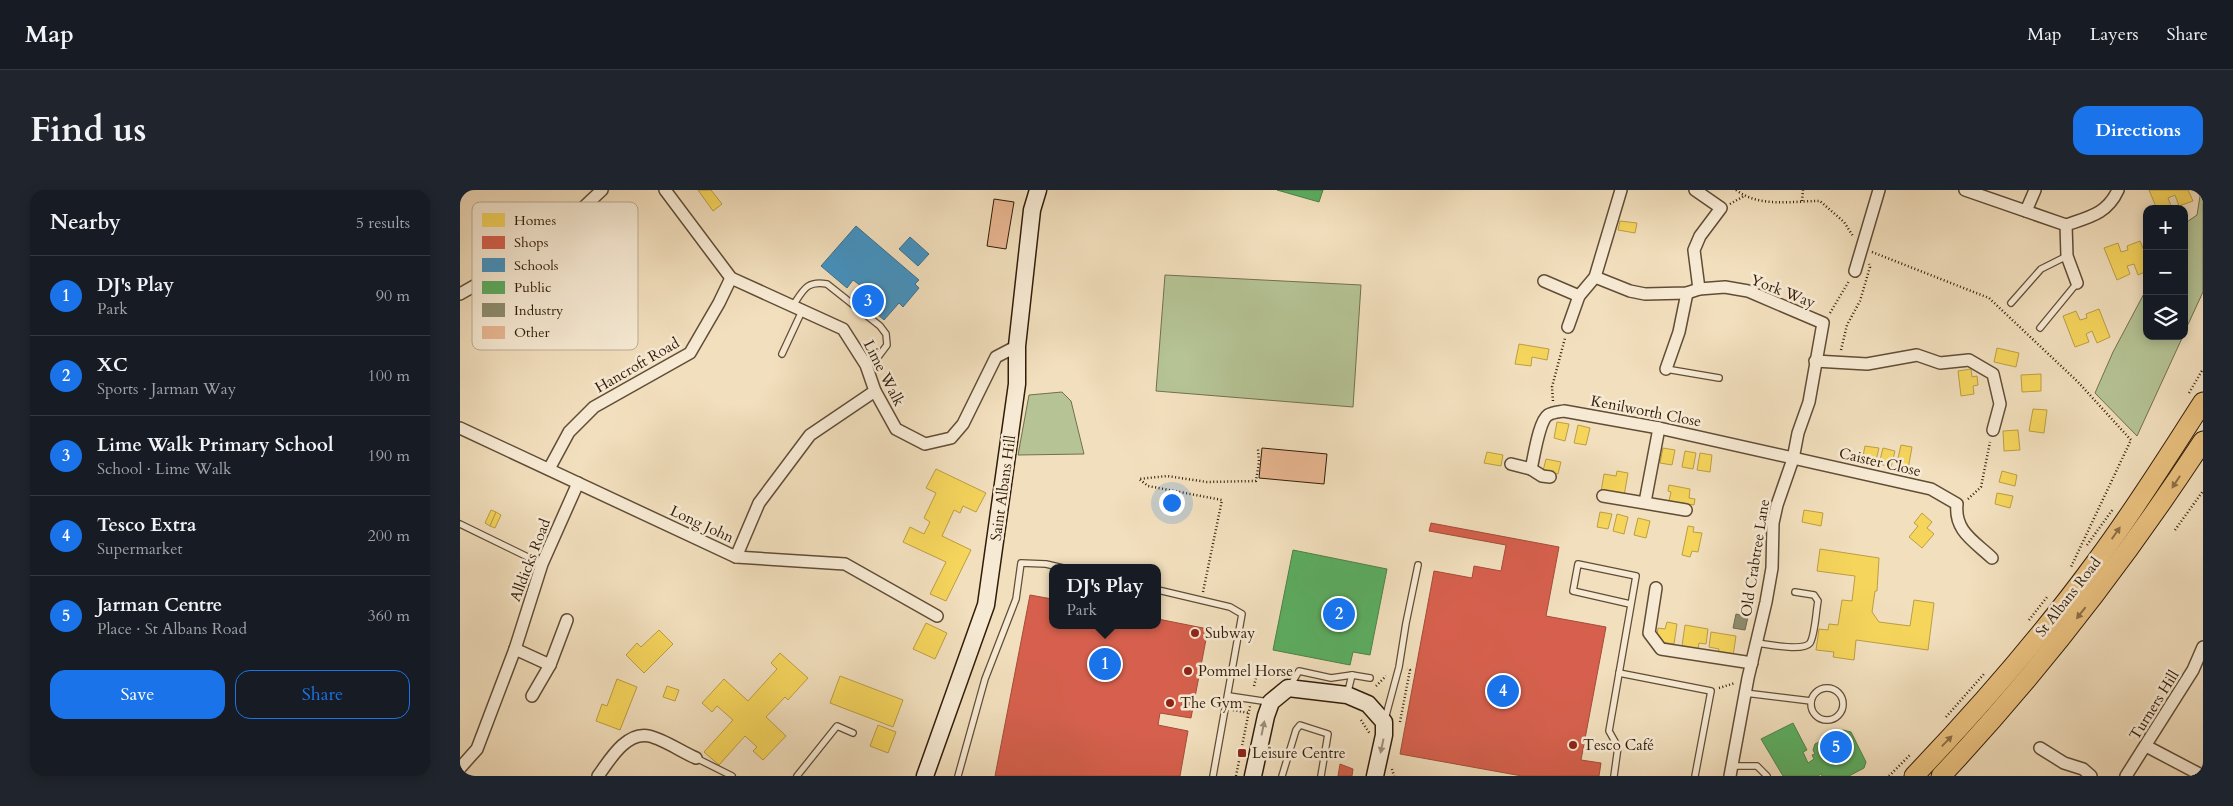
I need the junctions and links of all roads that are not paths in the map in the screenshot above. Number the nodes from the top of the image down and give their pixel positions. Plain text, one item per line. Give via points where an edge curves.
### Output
1 (602, 190) edge
2 (665, 190) edge
3 (1038, 190) edge
4 (1619, 190) edge
5 (1695, 190) edge
6 (1879, 190) edge
7 (1965, 190) edge
8 (2035, 190) edge
9 (2118, 190) edge
10 (589, 202) edge
11 (2026, 211) junction
12 (2066, 225) junction
13 (2067, 256) junction
14 (1854, 271) road end
15 (1595, 277) junction
16 (731, 278) junction
17 (1544, 281) dead end
18 (2077, 283) joint
19 (472, 287) edge
20 (1699, 289) junction
21 (1687, 293) junction
22 (460, 294) edge
23 (1579, 296) junction
24 (2011, 303) dead end
25 (797, 309) junction
26 (1830, 313) road end
27 (1823, 323) junction
28 (1568, 327) road end
29 (2040, 328) dead end
30 (1017, 346) junction
31 (782, 354) dead end
32 (1815, 361) junction
33 (866, 364) junction
34 (1666, 369) joint
35 (1719, 378) dead end
36 (874, 391) junction
37 (2195, 399) edge
38 (460, 428) edge
39 (1659, 428) junction
40 (1992, 430) road end
41 (2203, 441) edge
42 (1793, 459) junction
43 (1512, 464) dead end
44 (1531, 468) junction
45 (549, 469) junction
46 (1550, 477) dead end
47 (578, 483) junction
48 (1603, 496) dead end
49 (1645, 502) junction
50 (1686, 510) dead end
51 (462, 525) edge
52 (460, 532) edge
53 (736, 557) junction
54 (1992, 558) dead end
55 (542, 564) junction
56 (1049, 565) edge
57 (1418, 565) dead end
58 (1656, 588) dead end
59 (1161, 591) edge
60 (1795, 592) dead end
61 (1630, 604) junction
62 (937, 616) dead end
63 (567, 620) dead end
64 (1756, 643) junction
65 (2203, 647) edge
66 (515, 649) junction
67 (1752, 663) junction
68 (550, 665) junction
69 (1619, 673) junction
70 (1352, 675) junction
71 (1370, 678) dead end
72 (1288, 688) junction
73 (1746, 693) junction
74 (1347, 695) junction
75 (532, 696) dead end
76 (1229, 696) junction
77 (1811, 701) junction
78 (1271, 702) junction
79 (1384, 722) junction
80 (853, 733) dead end
81 (2146, 746) junction
82 (2040, 748) dead end
83 (696, 758) joint
84 (460, 768) edge
85 (1731, 771) edge
86 (598, 776) edge
87 (732, 776) edge
88 (797, 776) edge
89 (924, 776) edge
90 (958, 776) edge
91 (1213, 776) edge
92 (1253, 776) edge
93 (1282, 776) edge
94 (1321, 776) edge
95 (1375, 776) edge
96 (1614, 776) edge
97 (1695, 776) edge
98 (1767, 776) edge
99 (1914, 776) edge
100 (1942, 776) edge
101 (2091, 776) edge
102 (2126, 776) edge
103 (2203, 776) edge

1 - 10 street
2 - 16 street, Lime Walk
3 - 30 street, Saint Albans Hill via 1032,210
4 - 15 street
5 - 20 street via 1721,208 1700,236 1694,250
6 - 14 street
7 - 11 street
8 - 11 street
9 - 12 street via 2100,214
11 - 12 street
12 - 13 street
13 - 18 street
13 - 24 lane via 2042,269
15 - 21 street, York Way via 1645,294
15 - 23 street
16 - 25 street, Lime Walk
16 - 45 street, Hancroft Road via 690,353 594,407 569,432
17 - 23 street
18 - 29 lane
19 - 22 street
20 - 21 street, York Way
20 - 27 street, York Way via 1725,287 1748,291
21 - 34 street via 1679,332
23 - 28 street
25 - 31 lane
25 - 33 street, Lime Walk via 843,329
25 - 33 lane via 806,286 816,282 835,290 886,334 887,345 878,357
26 - 27 street
27 - 32 street, York Way
30 - 36 street, Lime Walk via 996,358 963,424 951,438 924,444 896,429
30 - 89 street, Saint Albans Hill via 1017,384 986,605
32 - 40 street via 1866,364 1917,355 1940,363 1969,360 1993,374 2000,404
32 - 42 street, York Way via 1809,402
33 - 36 street, Lime Walk
34 - 35 lane
36 - 53 street via 810,435 758,503
99 -> 37 main road, St Albans Road via 2053,619 2142,496
38 - 45 street, Long John
39 - 42 street, Kenilworth Close
39 - 44 street, Kenilworth Close via 1564,411 1553,413 1544,419
39 - 49 street
41 -> 100 main road, St Albans Road via 2159,508 2069,630
42 - 54 street, Caister Close via 1932,489 1957,504 1956,517 1963,530
42 - 64 street, Old Crabtree Lane via 1773,523 1772,568
43 - 44 street
44 - 46 street via 1542,476
45 - 47 street, Long John
47 - 53 street, Long John
47 - 55 street, Alldicks Road
48 - 49 street
49 - 50 street
51 - 52 lane
51 - 55 lane
53 - 62 street, Long John via 845,564
55 - 66 street, Alldicks Road
56 - 90 lane via 1021,563 1016,599 985,679
57 - 79 lane via 1399,667
58 - 67 street via 1649,632 1660,649
59 - 76 lane via 1230,607 1242,614
60 - 64 lane via 1814,595 1818,601 1810,642 1805,647 1792,648
61 - 61 lane via 1636,576 1578,564 1573,591
61 - 69 lane
63 - 68 street
64 - 67 street, Old Crabtree Lane
65 - 81 street, Turners Hill via 2193,670
66 - 68 street
66 - 84 street, Alldicks Road via 477,749
67 - 73 street, Old Crabtree Lane
68 - 75 street
69 - 96 lane via 1609,731 1618,747
69 - 97 lane via 1711,691
70 - 71 lane
70 - 72 lane via 1331,678 1299,671
70 - 74 lane
72 - 74 street
72 - 78 street
73 - 77 lane
73 - 85 street, Old Crabtree Lane
74 - 79 street via 1368,704
76 - 78 lane
76 - 91 lane
77 - 77 lane via 1820,689 1830,688 1841,697 1842,707 1837,716 1827,720 1813,712
92 -> 78 street
79 -> 95 street
80 - 88 lane via 837,726
81 - 102 street, Turners Hill
81 - 103 street
82 - 101 street
83 - 86 street via 648,736 637,737 618,749
83 - 87 lane
85 - 98 lane via 1757,766
93 - 94 lane via 1300,725 1328,734

